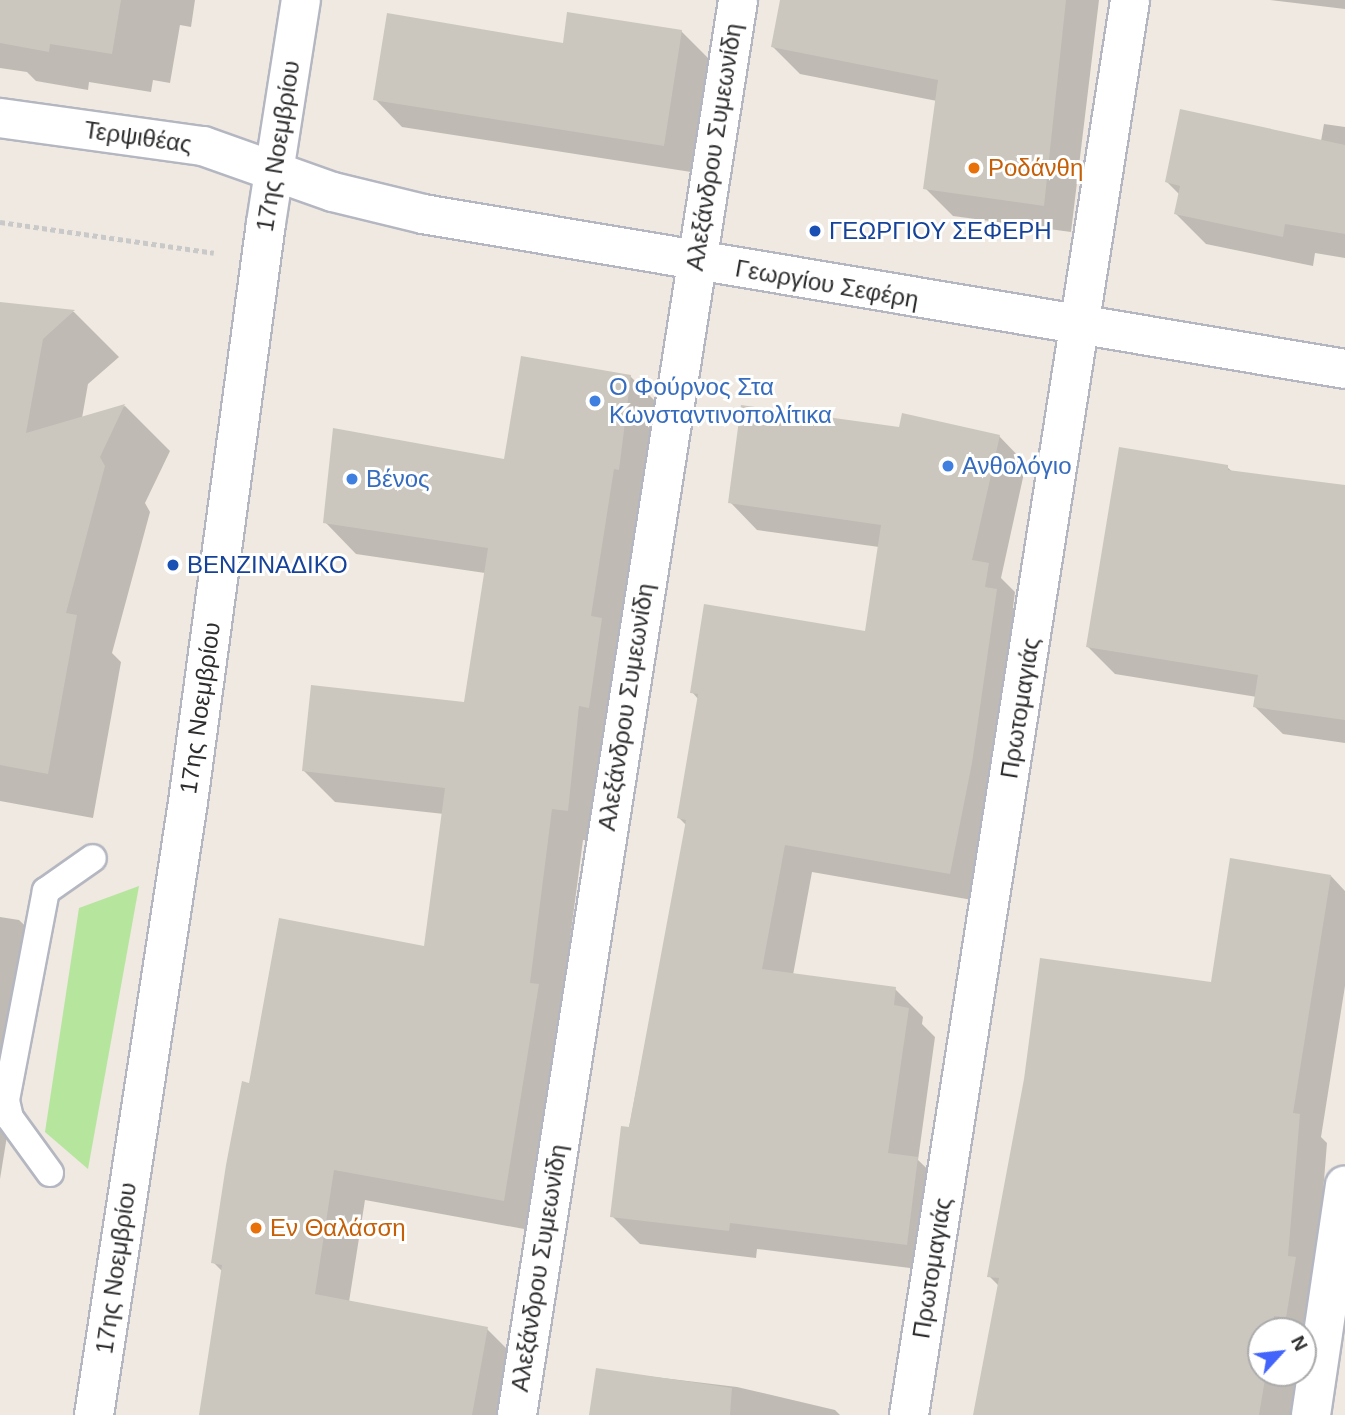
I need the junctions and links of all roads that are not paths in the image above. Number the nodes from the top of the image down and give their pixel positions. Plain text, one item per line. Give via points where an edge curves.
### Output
1 (302, 0) edge
2 (738, 0) edge
3 (1130, 0) edge
4 (0, 118) edge
5 (274, 170) junction
6 (696, 262) junction
7 (1080, 328) junction
8 (1345, 369) edge
9 (93, 858) dead end
10 (50, 1173) dead end
11 (1345, 1185) edge
12 (94, 1415) edge
13 (517, 1415) edge
14 (909, 1415) edge
15 (1311, 1415) edge

1 - 5 street, 17ης Νοεμβρίου
2 - 6 street, Αλεξάνδρου Συμεωνίδη
3 - 7 street, Πρωτομαγιάς
4 - 5 street, Τερψιθέας via 187,143
5 - 6 street, Γεωργίου Σεφέρη via 333,192 423,214
5 - 12 street, 17ης Νοεμβρίου via 188,802
6 - 7 street, Γεωργίου Σεφέρη
6 - 13 street, Αλεξάνδρου Συμεωνίδη
7 - 8 street, Γεωργίου Σεφέρη
7 - 14 street, Πρωτομαγιάς
9 - 10 lane via 46,891 6,1100 10,1118
11 - 15 street

